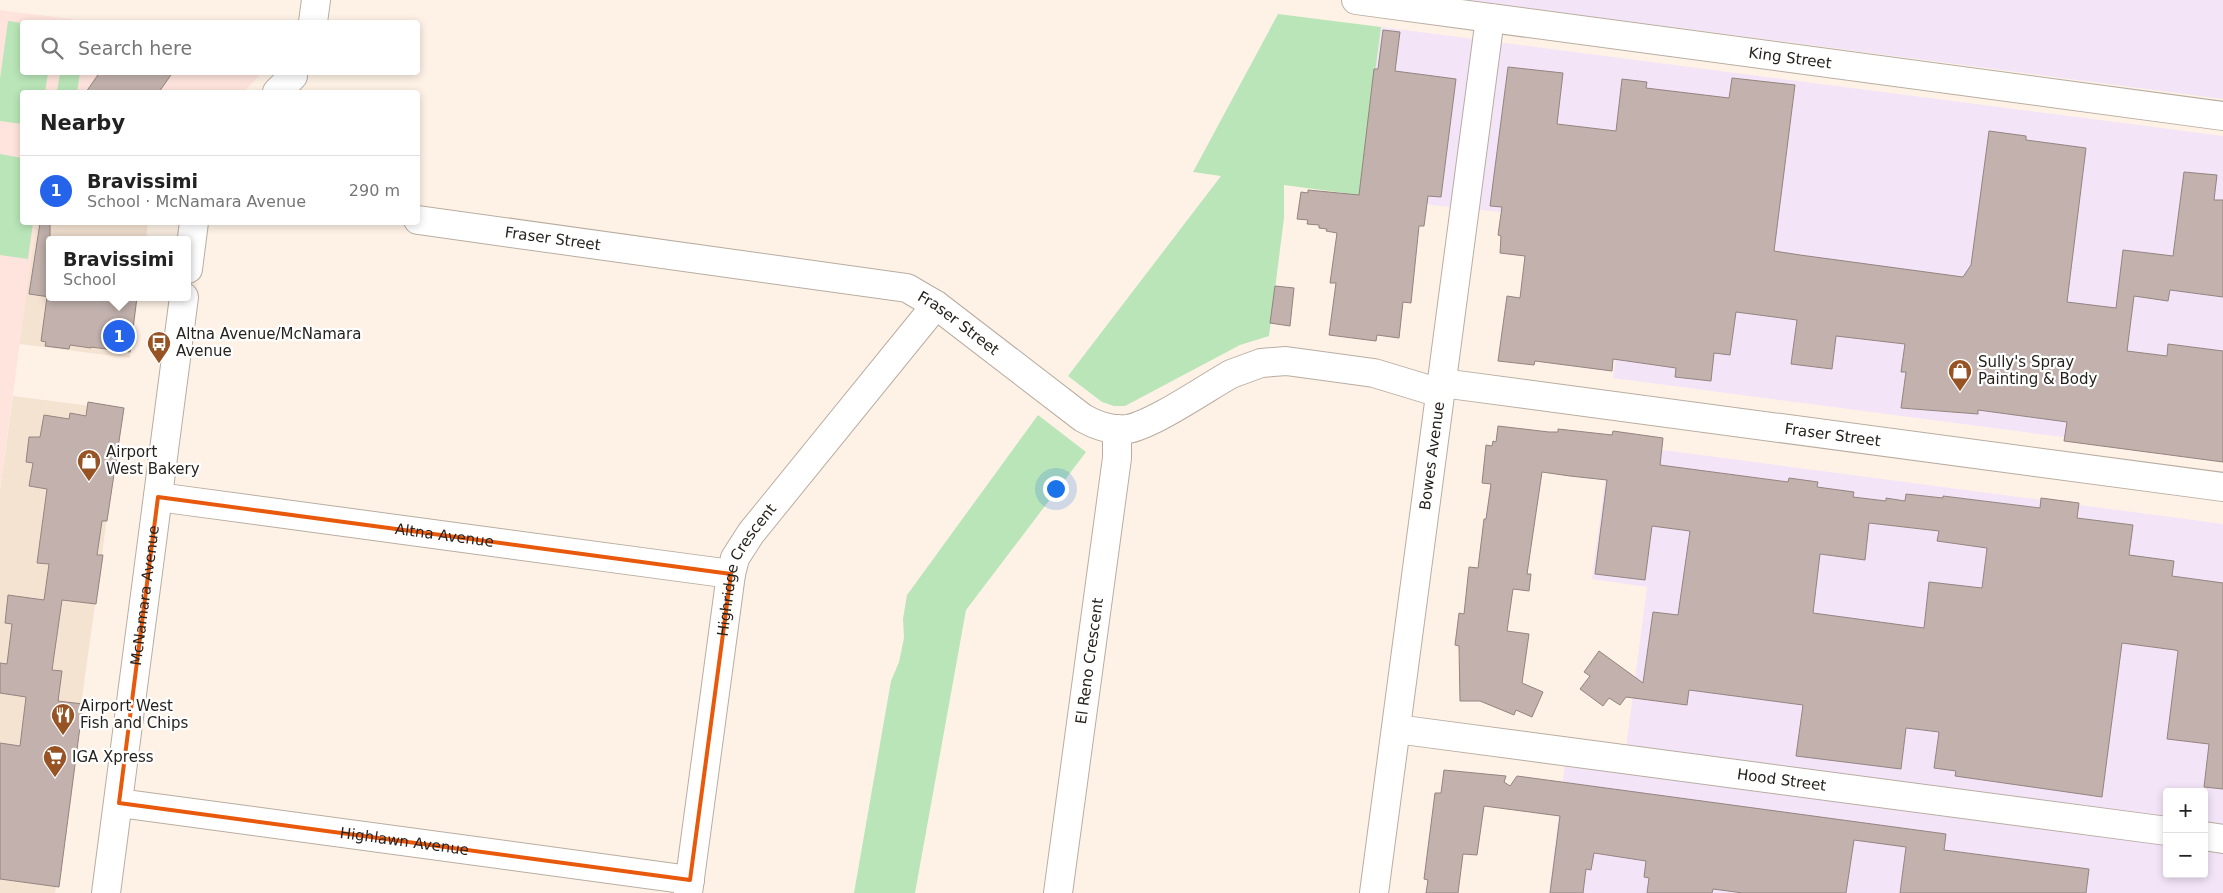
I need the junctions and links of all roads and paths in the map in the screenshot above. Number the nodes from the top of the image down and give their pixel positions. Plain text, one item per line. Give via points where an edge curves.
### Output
1 (316, 0) edge
2 (1356, 0) edge
3 (1490, 18) junction
4 (313, 20) edge
5 (2223, 116) edge
6 (420, 220) edge
7 (197, 228) edge
8 (191, 255) edge
9 (183, 301) edge
10 (936, 305) junction
11 (1442, 383) junction
12 (1117, 429) junction
13 (2223, 487) edge
14 (158, 497) junction
15 (731, 574) junction
16 (1396, 729) junction
17 (119, 803) junction
18 (2163, 831) edge
19 (2208, 837) edge
20 (2223, 839) edge
21 (689, 887) edge
22 (106, 893) edge
23 (1058, 893) edge
24 (1374, 893) edge

1 - 4 street
2 - 3 street, King Street
3 - 5 street, King Street
3 - 11 street, Bowes Avenue
6 - 10 street, Fraser Street via 893,285 907,288
7 - 8 street
9 - 14 street, McNamara Avenue
10 - 12 street, Fraser Street via 1083,418 1094,425
10 - 15 street, Highridge Crescent via 751,533 735,558
11 - 12 street, Fraser Street via 1286,362 1261,363 1231,374 1139,426
11 - 13 street, Fraser Street
11 - 16 street, Bowes Avenue
12 - 23 street, El Reno Crescent via 1116,458
14 - 15 street, Altna Avenue
14 - 17 street, McNamara Avenue
15 - 21 street, Highridge Crescent
16 - 18 street, Hood Street
16 - 24 street, Bowes Avenue
17 - 21 street, Highlawn Avenue
17 - 22 street, McNamara Avenue
19 - 20 street

